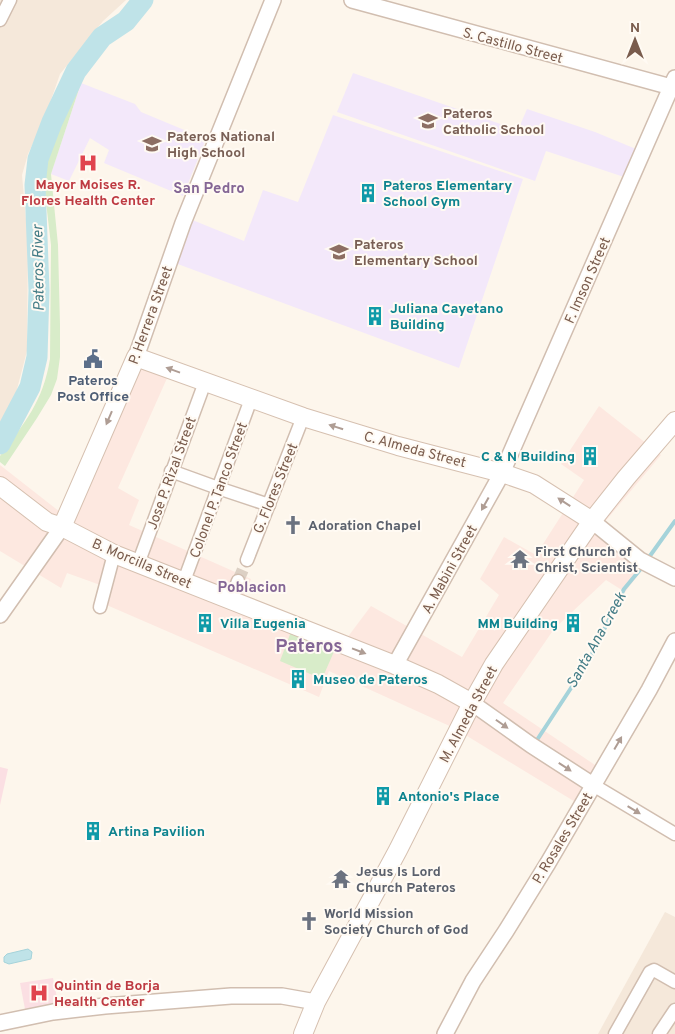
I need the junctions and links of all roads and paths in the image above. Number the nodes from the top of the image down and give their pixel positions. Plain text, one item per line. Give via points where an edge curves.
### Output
1 (10, 0) edge
2 (273, 0) edge
3 (352, 0) edge
4 (394, 6) edge
5 (0, 20) edge
6 (674, 84) edge
7 (136, 357) junction
8 (204, 382) junction
9 (252, 399) junction
10 (304, 417) junction
11 (675, 421) edge
12 (171, 470) junction
13 (502, 473) junction
14 (3, 483) edge
15 (218, 488) junction
16 (269, 505) junction
17 (592, 521) junction
18 (62, 527) junction
19 (114, 554) junction
20 (247, 560) tunnel mouth
21 (138, 564) junction
22 (675, 578) edge
23 (184, 581) junction
24 (238, 581) tunnel mouth
25 (232, 600) junction
26 (100, 607) dead end
27 (0, 615) edge
28 (675, 641) edge
29 (395, 664) junction
30 (472, 703) junction
31 (593, 785) junction
32 (675, 834) edge
33 (675, 982) edge
34 (316, 1002) junction
35 (675, 1010) edge
36 (0, 1023) edge
37 (303, 1034) edge
38 (445, 1034) edge
39 (615, 1034) edge
40 (660, 1034) edge

1 - 5 street
2 - 7 street, P. Herrera Street via 183,223
3 - 4 street, S. Castillo Street
4 - 6 street, S. Castillo Street
6 - 13 street, F. Imson Street
8 -> 7 main road, C. Almeda Street
7 -> 18 main road, P. Herrera Street
8 - 9 main road, C. Almeda Street
8 - 12 street, Jose P. Rizal Street
9 - 10 main road, C. Almeda Street
9 - 15 street, Colonel P. Tanco Street
13 -> 10 main road, C. Almeda Street
10 - 16 street, G. Flores Street
11 - 17 main road, M. Almeda Street
12 - 15 street
12 - 21 street, Jose P. Rizal Street
17 -> 13 main road, C. Almeda Street via 534,484
13 -> 29 street, A. Mabini Street
14 - 18 main road, B. Morcilla Street via 52,515
15 - 16 street
15 - 23 street, Colonel P. Tanco Street
16 - 20 street, G. Flores Street
17 - 22 street, C. Almeda Street via 640,560
17 - 30 main road, M. Almeda Street via 501,654
18 - 19 main road, B. Morcilla Street
18 - 27 street, P. Herrera Street
19 - 21 main road, B. Morcilla Street
19 - 26 street
21 - 23 main road, B. Morcilla Street
23 - 25 main road, B. Morcilla Street
24 - 25 street
25 -> 29 main road, B. Morcilla Street
31 -> 28 street, P. Rosales Street
29 - 30 main road, B. Morcilla Street
30 -> 31 street
30 - 34 main road, M. Almeda Street
31 -> 32 street
31 - 38 street, P. Rosales Street via 473,981
33 - 39 street via 658,971 650,972
34 - 36 street via 282,996 222,997 53,1012
34 - 37 main road, M. Almeda Street
35 - 40 street

